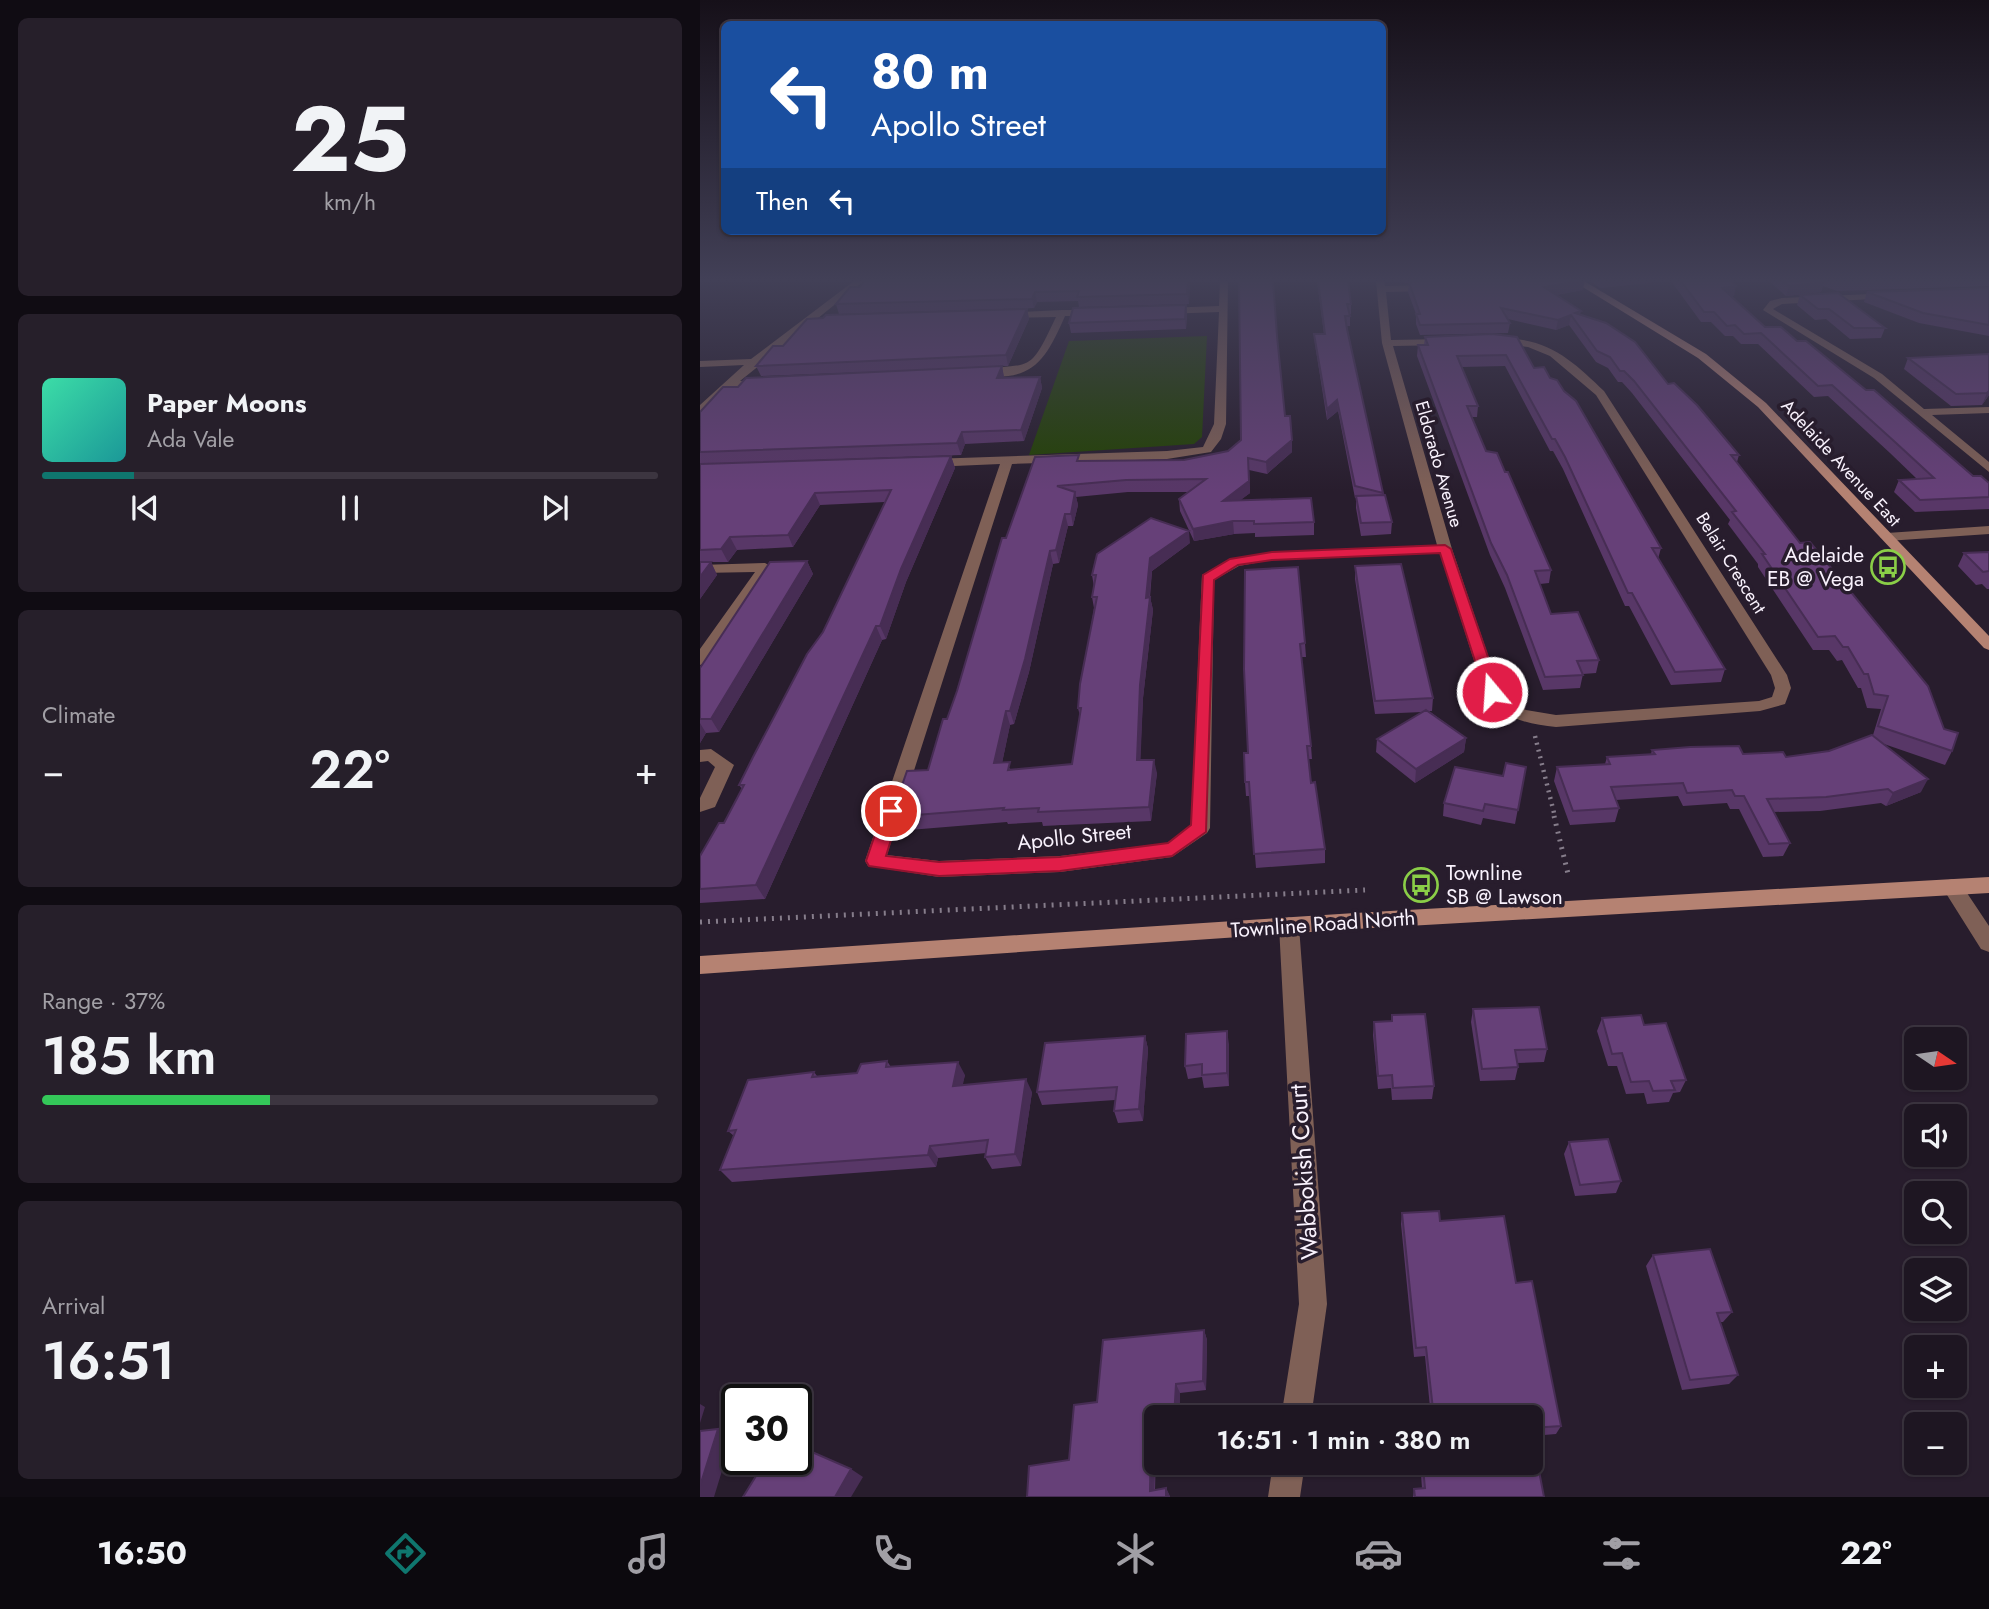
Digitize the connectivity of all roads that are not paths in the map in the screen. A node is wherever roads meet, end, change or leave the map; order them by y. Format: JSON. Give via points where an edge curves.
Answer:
{"nodes":[{"id":1,"x":769,"y":351,"type":"edge"},
{"id":2,"x":1045,"y":351,"type":"edge"},
{"id":3,"x":1222,"y":351,"type":"edge"},
{"id":4,"x":1389,"y":351,"type":"edge"},
{"id":5,"x":1550,"y":351,"type":"edge"},
{"id":6,"x":1694,"y":351,"type":"edge"},
{"id":7,"x":1838,"y":351,"type":"edge"},
{"id":8,"x":754,"y":362,"type":"junction"},
{"id":9,"x":700,"y":363,"type":"edge"},
{"id":10,"x":965,"y":374,"type":"edge"},
{"id":11,"x":771,"y":382,"type":"edge"},
{"id":12,"x":730,"y":384,"type":"junction"},
{"id":13,"x":1989,"y":410,"type":"edge"},
{"id":14,"x":700,"y":411,"type":"edge"},
{"id":15,"x":1923,"y":412,"type":"junction"},
{"id":16,"x":1007,"y":460,"type":"junction"},
{"id":17,"x":923,"y":463,"type":"edge"},
{"id":18,"x":1989,"y":468,"type":"edge"},
{"id":19,"x":1989,"y":530,"type":"edge"},
{"id":20,"x":1887,"y":537,"type":"junction"},
{"id":21,"x":1445,"y":549,"type":"junction"},
{"id":22,"x":700,"y":569,"type":"edge"},
{"id":23,"x":1989,"y":645,"type":"edge"},
{"id":24,"x":700,"y":660,"type":"edge"},
{"id":25,"x":1492,"y":692,"type":"joint"},
{"id":26,"x":700,"y":756,"type":"edge"},
{"id":27,"x":700,"y":805,"type":"edge"},
{"id":28,"x":1989,"y":884,"type":"edge"},
{"id":29,"x":1952,"y":887,"type":"junction"},
{"id":30,"x":1289,"y":926,"type":"junction"},
{"id":31,"x":1989,"y":943,"type":"edge"},
{"id":32,"x":700,"y":965,"type":"edge"},
{"id":33,"x":1298,"y":1405,"type":"edge"},
{"id":34,"x":1287,"y":1475,"type":"edge"},
{"id":35,"x":1284,"y":1497,"type":"edge"}],
"edges":[{"from":1,"to":8,"type":"street"},
{"from":2,"to":10,"type":"street","via":[[1025,371]]},
{"from":3,"to":16,"type":"street","via":[[1220,424],[1207,450]]},
{"from":4,"to":21,"type":"street","name":"Eldorado Avenue"},
{"from":5,"to":25,"type":"street","name":"Belair Crescent","via":[[1600,393],[1783,688],[1779,700],[1760,706],[1556,721],[1531,719],[1509,710]]},
{"from":6,"to":20,"type":"main road","name":"Adelaide Avenue East","via":[[1762,405]]},
{"from":7,"to":15,"type":"street"},
{"from":8,"to":9,"type":"street"},
{"from":8,"to":12,"type":"street"},
{"from":11,"to":12,"type":"street"},
{"from":12,"to":14,"type":"street"},
{"from":13,"to":15,"type":"street"},
{"from":15,"to":18,"type":"street"},
{"from":16,"to":17,"type":"street"},
{"from":16,"to":21,"type":"street","name":"Apollo Street","via":[[875,861],[952,869],[1060,864],[1172,849],[1200,828],[1207,578],[1235,562],[1272,556]]},
{"from":19,"to":20,"type":"street"},
{"from":20,"to":23,"type":"main road","name":"Adelaide Avenue East"},
{"from":21,"to":25,"type":"street","name":"Eldorado Avenue"},
{"from":22,"to":24,"type":"street","via":[[765,567]]},
{"from":26,"to":27,"type":"street","via":[[710,755],[724,765],[708,802]]},
{"from":28,"to":29,"type":"main road","name":"Townline Road North"},
{"from":29,"to":30,"type":"main road","name":"Townline Road North"},
{"from":29,"to":31,"type":"street"},
{"from":30,"to":32,"type":"main road","name":"Townline Road North"},
{"from":30,"to":33,"type":"street","name":"Wabbokish Court","via":[[1313,1304]]},
{"from":34,"to":35,"type":"street"}]}
